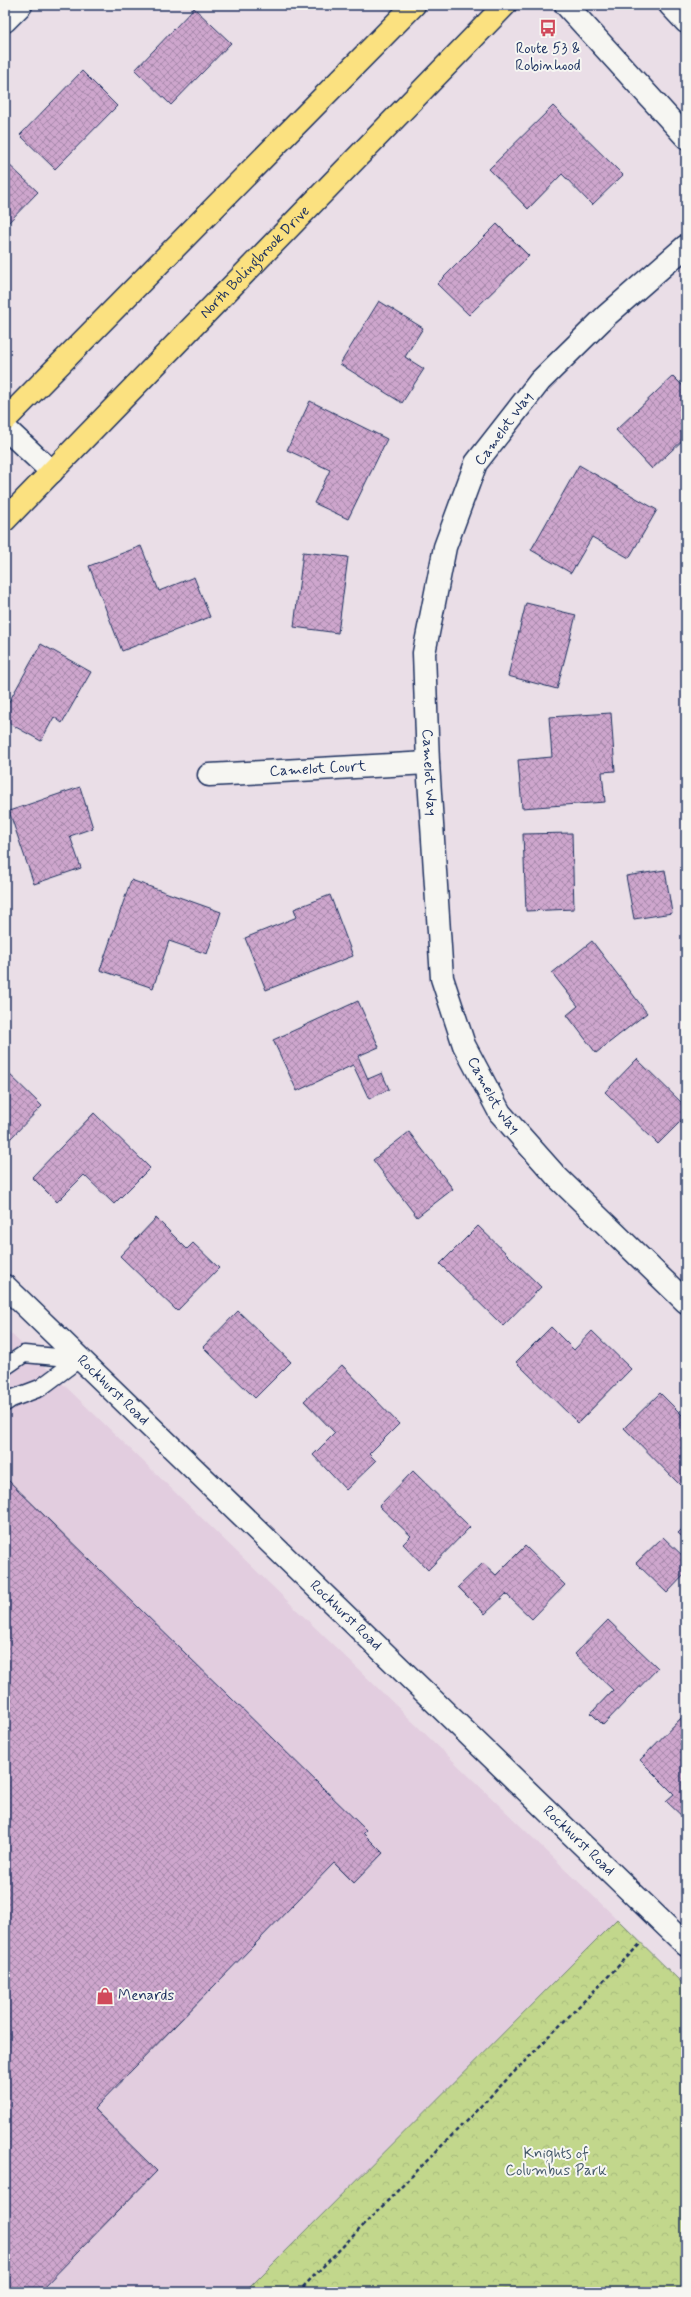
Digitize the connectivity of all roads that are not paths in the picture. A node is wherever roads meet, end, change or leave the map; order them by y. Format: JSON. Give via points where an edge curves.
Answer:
{"nodes":[{"id":1,"x":21,"y":5,"type":"edge"},
{"id":2,"x":414,"y":5,"type":"edge"},
{"id":3,"x":505,"y":5,"type":"edge"},
{"id":4,"x":566,"y":5,"type":"edge"},
{"id":5,"x":670,"y":5,"type":"edge"},
{"id":6,"x":5,"y":21,"type":"edge"},
{"id":7,"x":686,"y":22,"type":"edge"},
{"id":8,"x":686,"y":137,"type":"edge"},
{"id":9,"x":686,"y":246,"type":"edge"},
{"id":10,"x":5,"y":420,"type":"edge"},
{"id":11,"x":5,"y":428,"type":"edge"},
{"id":12,"x":52,"y":472,"type":"junction"},
{"id":13,"x":5,"y":520,"type":"edge"},
{"id":14,"x":428,"y":763,"type":"junction"},
{"id":15,"x":209,"y":775,"type":"dead end"},
{"id":16,"x":5,"y":1286,"type":"edge"},
{"id":17,"x":686,"y":1302,"type":"edge"},
{"id":18,"x":79,"y":1359,"type":"junction"},
{"id":19,"x":5,"y":1367,"type":"edge"},
{"id":20,"x":5,"y":1403,"type":"edge"},
{"id":21,"x":686,"y":1945,"type":"edge"}],
"edges":[{"from":1,"to":6,"type":"street"},
{"from":2,"to":10,"type":"main road"},
{"from":3,"to":12,"type":"main road","name":"North Bolingbrook Drive"},
{"from":4,"to":8,"type":"street"},
{"from":5,"to":7,"type":"street"},
{"from":9,"to":14,"type":"street","name":"Camelot Way","via":[[606,316],[540,381],[476,463],[444,547],[424,653]]},
{"from":11,"to":12,"type":"street"},
{"from":12,"to":13,"type":"main road","name":"North Bolingbrook Drive"},
{"from":14,"to":15,"type":"street","name":"Camelot Court"},
{"from":14,"to":17,"type":"street","name":"Camelot Way","via":[[442,978],[464,1045],[500,1113],[557,1177]]},
{"from":16,"to":18,"type":"street","name":"Rockhurst Road"},
{"from":18,"to":19,"type":"lane","via":[[24,1354]]},
{"from":18,"to":20,"type":"lane","via":[[40,1388]]},
{"from":18,"to":21,"type":"street","name":"Rockhurst Road"}]}
